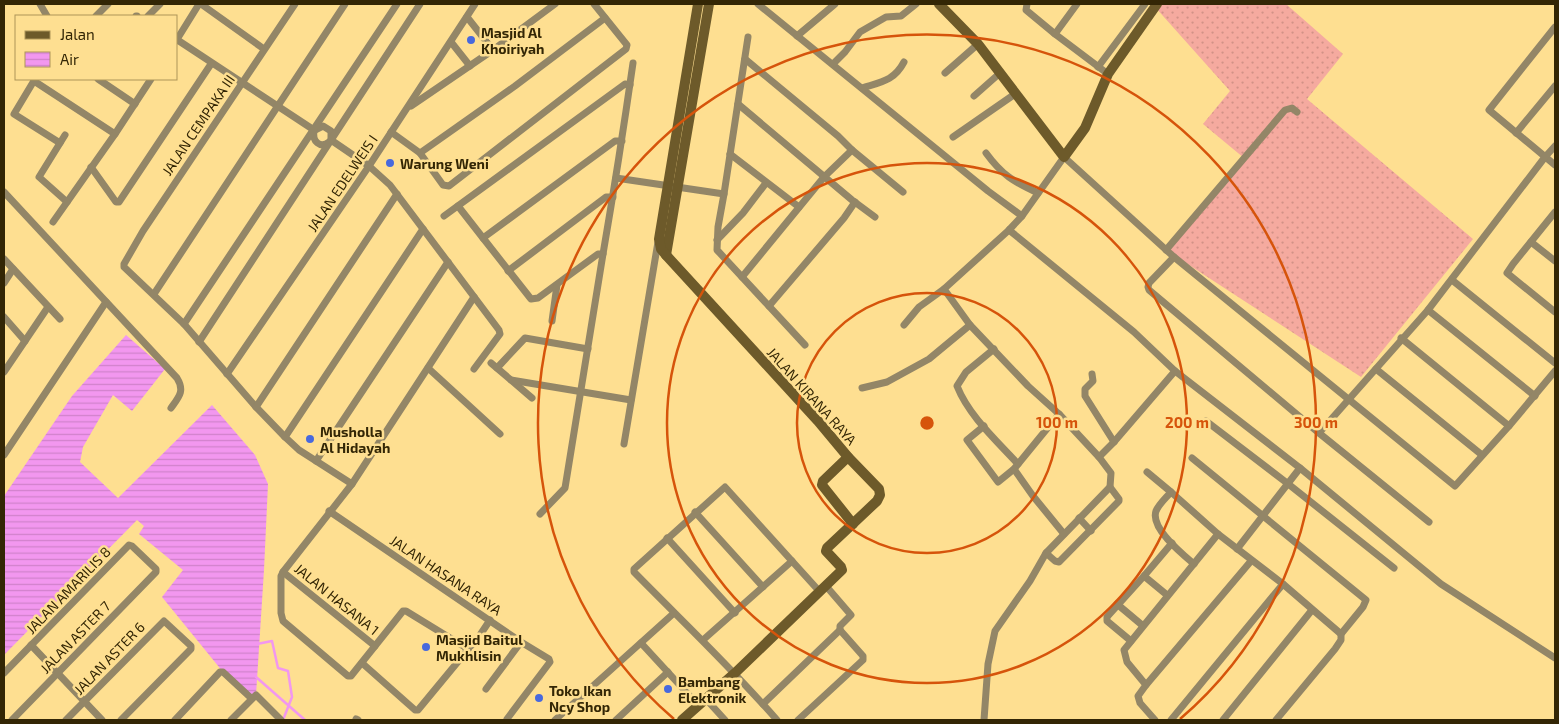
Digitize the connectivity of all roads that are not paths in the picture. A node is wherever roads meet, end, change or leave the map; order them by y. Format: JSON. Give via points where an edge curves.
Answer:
{"nodes":[{"id":1,"x":50,"y":4,"type":"edge"},
{"id":2,"x":108,"y":4,"type":"edge"},
{"id":3,"x":160,"y":4,"type":"edge"},
{"id":4,"x":200,"y":4,"type":"edge"},
{"id":5,"x":295,"y":4,"type":"edge"},
{"id":6,"x":346,"y":4,"type":"edge"},
{"id":7,"x":397,"y":4,"type":"edge"},
{"id":8,"x":420,"y":4,"type":"edge"},
{"id":9,"x":475,"y":4,"type":"edge"},
{"id":10,"x":555,"y":4,"type":"edge"},
{"id":11,"x":594,"y":4,"type":"edge"},
{"id":12,"x":698,"y":4,"type":"edge"},
{"id":13,"x":709,"y":4,"type":"edge"},
{"id":14,"x":758,"y":4,"type":"edge"},
{"id":15,"x":835,"y":4,"type":"edge"},
{"id":16,"x":916,"y":4,"type":"edge"},
{"id":17,"x":939,"y":4,"type":"edge"},
{"id":18,"x":1027,"y":4,"type":"edge"},
{"id":19,"x":1077,"y":4,"type":"edge"},
{"id":20,"x":1145,"y":4,"type":"edge"},
{"id":21,"x":1157,"y":4,"type":"edge"},
{"id":22,"x":44,"y":10,"type":"edge"},
{"id":23,"x":97,"y":15,"type":"edge"},
{"id":24,"x":149,"y":15,"type":"edge"},
{"id":25,"x":467,"y":18,"type":"junction"},
{"id":26,"x":605,"y":18,"type":"junction"},
{"id":27,"x":1555,"y":26,"type":"edge"},
{"id":28,"x":1055,"y":34,"type":"junction"},
{"id":29,"x":797,"y":36,"type":"junction"},
{"id":30,"x":178,"y":38,"type":"edge"},
{"id":31,"x":748,"y":38,"type":"dead end"},
{"id":32,"x":178,"y":41,"type":"edge"},
{"id":33,"x":451,"y":42,"type":"junction"},
{"id":34,"x":978,"y":44,"type":"junction"},
{"id":35,"x":264,"y":49,"type":"junction"},
{"id":36,"x":493,"y":50,"type":"junction"},
{"id":37,"x":744,"y":59,"type":"junction"},
{"id":38,"x":904,"y":62,"type":"dead end"},
{"id":39,"x":633,"y":63,"type":"dead end"},
{"id":40,"x":211,"y":64,"type":"junction"},
{"id":41,"x":832,"y":64,"type":"junction"},
{"id":42,"x":470,"y":66,"type":"junction"},
{"id":43,"x":1098,"y":67,"type":"junction"},
{"id":44,"x":945,"y":72,"type":"dead end"},
{"id":45,"x":1000,"y":73,"type":"junction"},
{"id":46,"x":1108,"y":74,"type":"junction"},
{"id":47,"x":35,"y":80,"type":"edge"},
{"id":48,"x":100,"y":80,"type":"edge"},
{"id":49,"x":150,"y":80,"type":"edge"},
{"id":50,"x":241,"y":83,"type":"junction"},
{"id":51,"x":630,"y":85,"type":"junction"},
{"id":52,"x":1555,"y":86,"type":"edge"},
{"id":53,"x":862,"y":88,"type":"junction"},
{"id":54,"x":1015,"y":94,"type":"junction"},
{"id":55,"x":974,"y":96,"type":"dead end"},
{"id":56,"x":136,"y":104,"type":"junction"},
{"id":57,"x":738,"y":104,"type":"junction"},
{"id":58,"x":277,"y":107,"type":"junction"},
{"id":59,"x":407,"y":109,"type":"junction"},
{"id":60,"x":1298,"y":112,"type":"dead end"},
{"id":61,"x":314,"y":130,"type":"junction"},
{"id":62,"x":391,"y":132,"type":"junction"},
{"id":63,"x":1516,"y":133,"type":"junction"},
{"id":64,"x":65,"y":134,"type":"dead end"},
{"id":65,"x":115,"y":134,"type":"junction"},
{"id":66,"x":953,"y":137,"type":"dead end"},
{"id":67,"x":331,"y":140,"type":"junction"},
{"id":68,"x":622,"y":141,"type":"junction"},
{"id":69,"x":60,"y":143,"type":"junction"},
{"id":70,"x":1555,"y":146,"type":"edge"},
{"id":71,"x":852,"y":150,"type":"junction"},
{"id":72,"x":420,"y":153,"type":"junction"},
{"id":73,"x":986,"y":153,"type":"dead end"},
{"id":74,"x":730,"y":154,"type":"junction"},
{"id":75,"x":1064,"y":157,"type":"junction"},
{"id":76,"x":1544,"y":157,"type":"junction"},
{"id":77,"x":1555,"y":165,"type":"edge"},
{"id":78,"x":369,"y":166,"type":"junction"},
{"id":79,"x":90,"y":168,"type":"junction"},
{"id":80,"x":824,"y":177,"type":"junction"},
{"id":81,"x":616,"y":178,"type":"junction"},
{"id":82,"x":766,"y":183,"type":"junction"},
{"id":83,"x":673,"y":187,"type":"junction"},
{"id":84,"x":4,"y":192,"type":"edge"},
{"id":85,"x":902,"y":192,"type":"dead end"},
{"id":86,"x":1038,"y":193,"type":"junction"},
{"id":87,"x":397,"y":194,"type":"junction"},
{"id":88,"x":724,"y":194,"type":"junction"},
{"id":89,"x":613,"y":196,"type":"junction"},
{"id":90,"x":67,"y":202,"type":"junction"},
{"id":91,"x":855,"y":202,"type":"junction"},
{"id":92,"x":458,"y":206,"type":"junction"},
{"id":93,"x":799,"y":207,"type":"junction"},
{"id":94,"x":1555,"y":214,"type":"edge"},
{"id":95,"x":444,"y":216,"type":"dead end"},
{"id":96,"x":1022,"y":216,"type":"junction"},
{"id":97,"x":875,"y":217,"type":"dead end"},
{"id":98,"x":53,"y":222,"type":"dead end"},
{"id":99,"x":423,"y":229,"type":"junction"},
{"id":100,"x":1009,"y":230,"type":"junction"},
{"id":101,"x":483,"y":238,"type":"junction"},
{"id":102,"x":659,"y":239,"type":"junction"},
{"id":103,"x":717,"y":240,"type":"junction"},
{"id":104,"x":1532,"y":242,"type":"junction"},
{"id":105,"x":1166,"y":250,"type":"junction"},
{"id":106,"x":603,"y":254,"type":"junction"},
{"id":107,"x":666,"y":255,"type":"junction"},
{"id":108,"x":1174,"y":257,"type":"junction"},
{"id":109,"x":4,"y":259,"type":"edge"},
{"id":110,"x":1555,"y":261,"type":"edge"},
{"id":111,"x":448,"y":262,"type":"junction"},
{"id":112,"x":13,"y":269,"type":"junction"},
{"id":113,"x":508,"y":270,"type":"junction"},
{"id":114,"x":742,"y":277,"type":"junction"},
{"id":115,"x":1452,"y":280,"type":"junction"},
{"id":116,"x":4,"y":283,"type":"edge"},
{"id":117,"x":557,"y":284,"type":"junction"},
{"id":118,"x":944,"y":289,"type":"junction"},
{"id":119,"x":154,"y":294,"type":"junction"},
{"id":120,"x":474,"y":297,"type":"junction"},
{"id":121,"x":538,"y":298,"type":"junction"},
{"id":122,"x":555,"y":300,"type":"junction"},
{"id":123,"x":106,"y":302,"type":"junction"},
{"id":124,"x":48,"y":306,"type":"junction"},
{"id":125,"x":769,"y":306,"type":"junction"},
{"id":126,"x":1428,"y":310,"type":"junction"},
{"id":127,"x":1555,"y":312,"type":"edge"},
{"id":128,"x":4,"y":317,"type":"edge"},
{"id":129,"x":60,"y":320,"type":"dead end"},
{"id":130,"x":552,"y":321,"type":"dead end"},
{"id":131,"x":184,"y":324,"type":"junction"},
{"id":132,"x":970,"y":324,"type":"junction"},
{"id":133,"x":904,"y":325,"type":"dead end"},
{"id":134,"x":1401,"y":338,"type":"junction"},
{"id":135,"x":25,"y":341,"type":"junction"},
{"id":136,"x":199,"y":342,"type":"junction"},
{"id":137,"x":805,"y":345,"type":"dead end"},
{"id":138,"x":588,"y":349,"type":"junction"},
{"id":139,"x":994,"y":349,"type":"junction"},
{"id":140,"x":7,"y":361,"type":"edge"},
{"id":141,"x":1555,"y":363,"type":"edge"},
{"id":142,"x":428,"y":368,"type":"junction"},
{"id":143,"x":474,"y":369,"type":"dead end"},
{"id":144,"x":1376,"y":369,"type":"junction"},
{"id":145,"x":1175,"y":371,"type":"junction"},
{"id":146,"x":1555,"y":371,"type":"edge"},
{"id":147,"x":4,"y":372,"type":"edge"},
{"id":148,"x":227,"y":374,"type":"junction"},
{"id":149,"x":1092,"y":374,"type":"dead end"},
{"id":150,"x":512,"y":380,"type":"junction"},
{"id":151,"x":862,"y":388,"type":"dead end"},
{"id":152,"x":581,"y":392,"type":"junction"},
{"id":153,"x":1535,"y":396,"type":"junction"},
{"id":154,"x":532,"y":398,"type":"dead end"},
{"id":155,"x":631,"y":400,"type":"junction"},
{"id":156,"x":1348,"y":400,"type":"junction"},
{"id":157,"x":256,"y":407,"type":"junction"},
{"id":158,"x":170,"y":408,"type":"dead end"},
{"id":159,"x":1059,"y":414,"type":"junction"},
{"id":160,"x":1206,"y":420,"type":"dead end"},
{"id":161,"x":984,"y":426,"type":"junction"},
{"id":162,"x":1510,"y":426,"type":"junction"},
{"id":163,"x":1319,"y":433,"type":"junction"},
{"id":164,"x":500,"y":434,"type":"dead end"},
{"id":165,"x":285,"y":437,"type":"junction"},
{"id":166,"x":1114,"y":442,"type":"junction"},
{"id":167,"x":624,"y":444,"type":"dead end"},
{"id":168,"x":4,"y":453,"type":"edge"},
{"id":169,"x":1482,"y":455,"type":"junction"},
{"id":170,"x":848,"y":457,"type":"junction"},
{"id":171,"x":1099,"y":457,"type":"junction"},
{"id":172,"x":1192,"y":458,"type":"dead end"},
{"id":173,"x":316,"y":461,"type":"junction"},
{"id":174,"x":1016,"y":467,"type":"junction"},
{"id":175,"x":1300,"y":468,"type":"junction"},
{"id":176,"x":1147,"y":472,"type":"dead end"},
{"id":177,"x":1287,"y":483,"type":"junction"},
{"id":178,"x":352,"y":484,"type":"junction"},
{"id":179,"x":1110,"y":487,"type":"junction"},
{"id":180,"x":1171,"y":492,"type":"junction"},
{"id":181,"x":329,"y":511,"type":"junction"},
{"id":182,"x":695,"y":512,"type":"junction"},
{"id":183,"x":540,"y":514,"type":"dead end"},
{"id":184,"x":1262,"y":515,"type":"junction"},
{"id":185,"x":1079,"y":518,"type":"junction"},
{"id":186,"x":1429,"y":522,"type":"dead end"},
{"id":187,"x":853,"y":524,"type":"junction"},
{"id":188,"x":1091,"y":531,"type":"junction"},
{"id":189,"x":1064,"y":534,"type":"junction"},
{"id":190,"x":1218,"y":534,"type":"junction"},
{"id":191,"x":667,"y":538,"type":"junction"},
{"id":192,"x":1172,"y":543,"type":"junction"},
{"id":193,"x":129,"y":545,"type":"joint"},
{"id":194,"x":1236,"y":549,"type":"junction"},
{"id":195,"x":1046,"y":553,"type":"junction"},
{"id":196,"x":1252,"y":560,"type":"junction"},
{"id":197,"x":792,"y":561,"type":"junction"},
{"id":198,"x":1194,"y":564,"type":"junction"},
{"id":199,"x":1394,"y":568,"type":"dead end"},
{"id":200,"x":283,"y":572,"type":"junction"},
{"id":201,"x":1144,"y":576,"type":"junction"},
{"id":202,"x":1283,"y":584,"type":"junction"},
{"id":203,"x":763,"y":587,"type":"junction"},
{"id":204,"x":823,"y":589,"type":"junction"},
{"id":205,"x":1167,"y":595,"type":"junction"},
{"id":206,"x":1117,"y":604,"type":"junction"},
{"id":207,"x":1312,"y":610,"type":"junction"},
{"id":208,"x":674,"y":613,"type":"junction"},
{"id":209,"x":735,"y":613,"type":"junction"},
{"id":210,"x":490,"y":620,"type":"junction"},
{"id":211,"x":1142,"y":625,"type":"junction"},
{"id":212,"x":840,"y":630,"type":"junction"},
{"id":213,"x":1341,"y":634,"type":"junction"},
{"id":214,"x":703,"y":640,"type":"junction"},
{"id":215,"x":1131,"y":641,"type":"junction"},
{"id":216,"x":521,"y":642,"type":"junction"},
{"id":217,"x":641,"y":643,"type":"junction"},
{"id":218,"x":31,"y":645,"type":"junction"},
{"id":219,"x":375,"y":646,"type":"junction"},
{"id":220,"x":468,"y":649,"type":"junction"},
{"id":221,"x":1555,"y":658,"type":"edge"},
{"id":222,"x":362,"y":663,"type":"junction"},
{"id":223,"x":668,"y":672,"type":"junction"},
{"id":224,"x":4,"y":673,"type":"edge"},
{"id":225,"x":58,"y":673,"type":"junction"},
{"id":226,"x":735,"y":674,"type":"junction"},
{"id":227,"x":1146,"y":686,"type":"junction"},
{"id":228,"x":486,"y":689,"type":"dead end"},
{"id":229,"x":251,"y":698,"type":"junction"},
{"id":230,"x":702,"y":701,"type":"junction"},
{"id":231,"x":85,"y":702,"type":"junction"},
{"id":232,"x":763,"y":704,"type":"junction"},
{"id":233,"x":12,"y":720,"type":"edge"},
{"id":234,"x":66,"y":720,"type":"edge"},
{"id":235,"x":102,"y":720,"type":"edge"},
{"id":236,"x":121,"y":720,"type":"edge"},
{"id":237,"x":175,"y":720,"type":"edge"},
{"id":238,"x":231,"y":720,"type":"edge"},
{"id":239,"x":281,"y":720,"type":"edge"},
{"id":240,"x":508,"y":720,"type":"edge"},
{"id":241,"x":556,"y":720,"type":"edge"},
{"id":242,"x":616,"y":720,"type":"edge"},
{"id":243,"x":682,"y":720,"type":"edge"},
{"id":244,"x":725,"y":720,"type":"edge"},
{"id":245,"x":777,"y":720,"type":"edge"},
{"id":246,"x":798,"y":720,"type":"edge"},
{"id":247,"x":984,"y":720,"type":"edge"},
{"id":248,"x":1155,"y":720,"type":"edge"},
{"id":249,"x":1171,"y":720,"type":"edge"},
{"id":250,"x":1223,"y":720,"type":"edge"},
{"id":251,"x":1276,"y":720,"type":"edge"}],
"edges":[{"from":1,"to":22,"type":"street"},
{"from":2,"to":23,"type":"street"},
{"from":3,"to":24,"type":"street"},
{"from":4,"to":30,"type":"street"},
{"from":4,"to":35,"type":"street"},
{"from":5,"to":35,"type":"street","name":"JALAN CEMPAKA III"},
{"from":6,"to":58,"type":"street"},
{"from":7,"to":61,"type":"street"},
{"from":8,"to":67,"type":"street"},
{"from":9,"to":25,"type":"street","name":"JALAN EDELWEIS I"},
{"from":10,"to":36,"type":"street"},
{"from":11,"to":26,"type":"street"},
{"from":12,"to":83,"type":"street"},
{"from":13,"to":83,"type":"street"},
{"from":14,"to":29,"type":"street"},
{"from":15,"to":29,"type":"street"},
{"from":16,"to":41,"type":"street","via":[[901,16],[886,17],[860,32],[846,52]]},
{"from":17,"to":34,"type":"street"},
{"from":18,"to":28,"type":"street","via":[[1026,10]]},
{"from":19,"to":28,"type":"street"},
{"from":20,"to":43,"type":"street"},
{"from":21,"to":46,"type":"street"},
{"from":25,"to":33,"type":"street","name":"JALAN EDELWEIS I"},
{"from":25,"to":36,"type":"street"},
{"from":26,"to":72,"type":"street"},
{"from":26,"to":72,"type":"street","via":[[627,45],[626,49],[449,186],[443,185]]},
{"from":27,"to":63,"type":"street","via":[[1489,109]]},
{"from":28,"to":43,"type":"street"},
{"from":29,"to":41,"type":"street"},
{"from":31,"to":37,"type":"street"},
{"from":32,"to":40,"type":"street"},
{"from":33,"to":42,"type":"street"},
{"from":33,"to":59,"type":"street","name":"JALAN EDELWEIS I"},
{"from":34,"to":44,"type":"street"},
{"from":34,"to":45,"type":"street"},
{"from":35,"to":50,"type":"street","name":"JALAN CEMPAKA III"},
{"from":36,"to":42,"type":"street"},
{"from":37,"to":57,"type":"street"},
{"from":37,"to":71,"type":"street"},
{"from":38,"to":53,"type":"street","via":[[891,79]]},
{"from":39,"to":51,"type":"street"},
{"from":40,"to":50,"type":"street"},
{"from":40,"to":79,"type":"street","via":[[119,202]]},
{"from":41,"to":53,"type":"street"},
{"from":42,"to":59,"type":"street"},
{"from":43,"to":46,"type":"street"},
{"from":45,"to":54,"type":"street"},
{"from":45,"to":55,"type":"street"},
{"from":46,"to":75,"type":"street","via":[[1085,128]]},
{"from":47,"to":65,"type":"street"},
{"from":47,"to":69,"type":"street","via":[[14,114]]},
{"from":48,"to":56,"type":"street"},
{"from":49,"to":56,"type":"street"},
{"from":50,"to":58,"type":"street"},
{"from":50,"to":119,"type":"street","name":"JALAN CEMPAKA III","via":[[124,261],[124,267]]},
{"from":51,"to":68,"type":"street"},
{"from":51,"to":92,"type":"street","via":[[625,84]]},
{"from":52,"to":63,"type":"street"},
{"from":53,"to":96,"type":"street"},
{"from":54,"to":66,"type":"street"},
{"from":54,"to":75,"type":"street"},
{"from":56,"to":65,"type":"street"},
{"from":57,"to":74,"type":"street"},
{"from":57,"to":80,"type":"street"},
{"from":58,"to":61,"type":"street"},
{"from":58,"to":119,"type":"street"},
{"from":59,"to":62,"type":"street","name":"JALAN EDELWEIS I"},
{"from":60,"to":105,"type":"street","via":[[1292,108],[1285,110]]},
{"from":61,"to":67,"type":"street","via":[[323,126],[327,128],[331,131]]},
{"from":61,"to":67,"type":"street","via":[[315,142],[326,144]]},
{"from":61,"to":131,"type":"street"},
{"from":62,"to":72,"type":"street"},
{"from":62,"to":78,"type":"street","name":"JALAN EDELWEIS I"},
{"from":63,"to":76,"type":"street"},
{"from":64,"to":69,"type":"street"},
{"from":65,"to":79,"type":"street"},
{"from":67,"to":78,"type":"street"},
{"from":67,"to":136,"type":"street"},
{"from":68,"to":81,"type":"street"},
{"from":68,"to":101,"type":"street","via":[[615,141]]},
{"from":69,"to":90,"type":"street","via":[[39,177]]},
{"from":70,"to":76,"type":"street"},
{"from":71,"to":80,"type":"street"},
{"from":71,"to":85,"type":"street"},
{"from":73,"to":86,"type":"street","via":[[1004,175]]},
{"from":74,"to":82,"type":"street"},
{"from":74,"to":88,"type":"street"},
{"from":75,"to":86,"type":"street"},
{"from":75,"to":105,"type":"street"},
{"from":76,"to":77,"type":"street"},
{"from":76,"to":115,"type":"street"},
{"from":78,"to":87,"type":"street"},
{"from":78,"to":148,"type":"street","name":"JALAN EDELWEIS I"},
{"from":79,"to":90,"type":"street"},
{"from":80,"to":91,"type":"street"},
{"from":80,"to":93,"type":"street"},
{"from":81,"to":83,"type":"street"},
{"from":81,"to":89,"type":"street"},
{"from":82,"to":93,"type":"street"},
{"from":82,"to":103,"type":"street"},
{"from":83,"to":88,"type":"street"},
{"from":83,"to":102,"type":"street"},
{"from":83,"to":107,"type":"street"},
{"from":84,"to":123,"type":"street"},
{"from":86,"to":96,"type":"street"},
{"from":87,"to":99,"type":"street"},
{"from":87,"to":157,"type":"street"},
{"from":88,"to":103,"type":"street"},
{"from":89,"to":106,"type":"street"},
{"from":89,"to":113,"type":"street","via":[[606,197]]},
{"from":90,"to":98,"type":"street"},
{"from":91,"to":97,"type":"street"},
{"from":91,"to":125,"type":"street"},
{"from":92,"to":95,"type":"street"},
{"from":92,"to":101,"type":"street"},
{"from":93,"to":114,"type":"street"},
{"from":94,"to":104,"type":"street"},
{"from":96,"to":100,"type":"street"},
{"from":99,"to":111,"type":"street"},
{"from":99,"to":165,"type":"street"},
{"from":100,"to":118,"type":"street"},
{"from":100,"to":145,"type":"street","via":[[1134,332]]},
{"from":101,"to":113,"type":"street"},
{"from":102,"to":107,"type":"street","name":"JALAN KIRANA RAYA"},
{"from":102,"to":155,"type":"street"},
{"from":103,"to":114,"type":"street","via":[[718,252]]},
{"from":104,"to":110,"type":"street"},
{"from":104,"to":127,"type":"street","via":[[1507,274]]},
{"from":105,"to":108,"type":"street"},
{"from":106,"to":117,"type":"street","via":[[598,254]]},
{"from":106,"to":138,"type":"street"},
{"from":107,"to":170,"type":"street","name":"JALAN KIRANA RAYA"},
{"from":108,"to":156,"type":"street"},
{"from":108,"to":163,"type":"street","via":[[1150,283],[1149,290]]},
{"from":109,"to":112,"type":"street"},
{"from":111,"to":120,"type":"street"},
{"from":111,"to":173,"type":"street"},
{"from":112,"to":116,"type":"street"},
{"from":112,"to":124,"type":"street"},
{"from":113,"to":121,"type":"street","via":[[528,297]]},
{"from":114,"to":125,"type":"street"},
{"from":115,"to":126,"type":"street"},
{"from":115,"to":141,"type":"street"},
{"from":117,"to":121,"type":"street"},
{"from":117,"to":122,"type":"street"},
{"from":118,"to":132,"type":"street"},
{"from":118,"to":133,"type":"street","via":[[919,307]]},
{"from":119,"to":131,"type":"street"},
{"from":120,"to":142,"type":"street"},
{"from":120,"to":143,"type":"street","via":[[500,332]]},
{"from":121,"to":122,"type":"street"},
{"from":122,"to":130,"type":"street"},
{"from":123,"to":158,"type":"street","via":[[181,384],[180,396]]},
{"from":123,"to":168,"type":"street"},
{"from":124,"to":129,"type":"street"},
{"from":124,"to":135,"type":"street"},
{"from":125,"to":137,"type":"street"},
{"from":126,"to":134,"type":"street"},
{"from":126,"to":153,"type":"street"},
{"from":128,"to":135,"type":"street"},
{"from":131,"to":136,"type":"street"},
{"from":132,"to":139,"type":"street"},
{"from":132,"to":151,"type":"street","via":[[929,359],[887,382]]},
{"from":134,"to":144,"type":"street"},
{"from":134,"to":162,"type":"street"},
{"from":135,"to":140,"type":"street"},
{"from":136,"to":148,"type":"street"},
{"from":138,"to":150,"type":"street","via":[[525,338],[494,365]]},
{"from":138,"to":152,"type":"street"},
{"from":139,"to":159,"type":"street"},
{"from":139,"to":161,"type":"street","via":[[966,372],[957,386]]},
{"from":140,"to":147,"type":"street"},
{"from":142,"to":164,"type":"street"},
{"from":142,"to":178,"type":"street"},
{"from":144,"to":156,"type":"street"},
{"from":144,"to":169,"type":"street"},
{"from":145,"to":166,"type":"street"},
{"from":145,"to":175,"type":"street"},
{"from":146,"to":153,"type":"street"},
{"from":148,"to":157,"type":"street"},
{"from":149,"to":166,"type":"street","via":[[1093,381],[1085,389],[1085,396]]},
{"from":150,"to":152,"type":"street"},
{"from":150,"to":154,"type":"street"},
{"from":152,"to":155,"type":"street"},
{"from":152,"to":183,"type":"street","via":[[565,488]]},
{"from":153,"to":162,"type":"street"},
{"from":155,"to":167,"type":"street"},
{"from":156,"to":163,"type":"street"},
{"from":156,"to":169,"type":"street","via":[[1455,486]]},
{"from":157,"to":165,"type":"street"},
{"from":159,"to":171,"type":"street"},
{"from":159,"to":174,"type":"street"},
{"from":160,"to":177,"type":"street"},
{"from":161,"to":174,"type":"street"},
{"from":161,"to":174,"type":"street","via":[[967,440],[996,482]]},
{"from":162,"to":169,"type":"street"},
{"from":163,"to":186,"type":"street"},
{"from":165,"to":173,"type":"street"},
{"from":166,"to":171,"type":"street"},
{"from":170,"to":187,"type":"street","name":"JALAN KIRANA RAYA","via":[[822,485]]},
{"from":170,"to":187,"type":"street","via":[[879,489],[880,495]]},
{"from":171,"to":179,"type":"street","via":[[1111,473]]},
{"from":172,"to":184,"type":"street"},
{"from":173,"to":178,"type":"street"},
{"from":174,"to":189,"type":"street","via":[[1033,496]]},
{"from":175,"to":177,"type":"street"},
{"from":175,"to":221,"type":"street","via":[[1441,584]]},
{"from":176,"to":180,"type":"street"},
{"from":177,"to":184,"type":"street"},
{"from":177,"to":199,"type":"street"},
{"from":178,"to":181,"type":"street"},
{"from":179,"to":185,"type":"street"},
{"from":179,"to":188,"type":"street","via":[[1119,501]]},
{"from":180,"to":190,"type":"street"},
{"from":180,"to":192,"type":"street","via":[[1158,507],[1155,520]]},
{"from":181,"to":200,"type":"street"},
{"from":181,"to":210,"type":"street","name":"JALAN HASANA RAYA"},
{"from":182,"to":191,"type":"street"},
{"from":182,"to":197,"type":"street","via":[[726,487]]},
{"from":182,"to":203,"type":"street"},
{"from":184,"to":194,"type":"street"},
{"from":184,"to":213,"type":"street","via":[[1366,600]]},
{"from":185,"to":188,"type":"street"},
{"from":185,"to":189,"type":"street"},
{"from":187,"to":204,"type":"street","via":[[827,548],[826,551],[842,568]]},
{"from":188,"to":195,"type":"street","via":[[1060,562]]},
{"from":189,"to":195,"type":"street"},
{"from":190,"to":194,"type":"street"},
{"from":190,"to":198,"type":"street"},
{"from":191,"to":208,"type":"street","via":[[634,566],[634,570]]},
{"from":191,"to":209,"type":"street"},
{"from":192,"to":198,"type":"street"},
{"from":192,"to":201,"type":"street"},
{"from":193,"to":218,"type":"street","name":"JALAN AMARILIS 8"},
{"from":193,"to":225,"type":"street","name":"JALAN ASTER 7","via":[[156,572]]},
{"from":194,"to":196,"type":"street"},
{"from":195,"to":247,"type":"street","via":[[995,631],[988,664]]},
{"from":196,"to":202,"type":"street"},
{"from":196,"to":227,"type":"street"},
{"from":197,"to":203,"type":"street"},
{"from":197,"to":204,"type":"street"},
{"from":198,"to":205,"type":"street"},
{"from":200,"to":219,"type":"street","name":"JALAN HASANA 1"},
{"from":200,"to":222,"type":"street","via":[[282,621],[348,676]]},
{"from":201,"to":205,"type":"street"},
{"from":201,"to":206,"type":"street"},
{"from":202,"to":207,"type":"street"},
{"from":202,"to":249,"type":"street"},
{"from":203,"to":209,"type":"street"},
{"from":204,"to":212,"type":"street","via":[[852,615]]},
{"from":204,"to":226,"type":"street"},
{"from":205,"to":211,"type":"street"},
{"from":206,"to":211,"type":"street"},
{"from":206,"to":215,"type":"street","via":[[1107,621]]},
{"from":207,"to":213,"type":"street"},
{"from":207,"to":250,"type":"street"},
{"from":208,"to":214,"type":"street"},
{"from":208,"to":217,"type":"street"},
{"from":209,"to":214,"type":"street"},
{"from":210,"to":216,"type":"street","name":"JALAN HASANA RAYA"},
{"from":210,"to":220,"type":"street"},
{"from":211,"to":215,"type":"street"},
{"from":212,"to":232,"type":"street"},
{"from":212,"to":246,"type":"street","via":[[863,656],[862,662]]},
{"from":213,"to":251,"type":"street","via":[[1335,648]]},
{"from":214,"to":226,"type":"street"},
{"from":215,"to":227,"type":"street","via":[[1124,648],[1124,654]]},
{"from":216,"to":228,"type":"street"},
{"from":216,"to":240,"type":"street","name":"JALAN HASANA RAYA","via":[[549,658],[550,662]]},
{"from":217,"to":223,"type":"street"},
{"from":217,"to":241,"type":"street"},
{"from":218,"to":224,"type":"street","name":"JALAN AMARILIS 8"},
{"from":218,"to":225,"type":"street"},
{"from":219,"to":220,"type":"street","via":[[406,610]]},
{"from":219,"to":222,"type":"street"},
{"from":220,"to":222,"type":"street","via":[[416,710]]},
{"from":223,"to":230,"type":"street"},
{"from":223,"to":242,"type":"street"},
{"from":225,"to":231,"type":"street"},
{"from":225,"to":233,"type":"street","name":"JALAN ASTER 7"},
{"from":226,"to":230,"type":"street"},
{"from":226,"to":232,"type":"street"},
{"from":227,"to":248,"type":"street","via":[[1138,699]]},
{"from":229,"to":237,"type":"street","via":[[220,672]]},
{"from":229,"to":238,"type":"street"},
{"from":229,"to":239,"type":"street","via":[[257,695]]},
{"from":230,"to":243,"type":"street"},
{"from":230,"to":244,"type":"street"},
{"from":231,"to":234,"type":"street","name":"JALAN ASTER 6"},
{"from":231,"to":235,"type":"street"},
{"from":231,"to":236,"type":"street","name":"JALAN ASTER 6","via":[[165,621],[191,649]]},
{"from":232,"to":245,"type":"street"}]}
